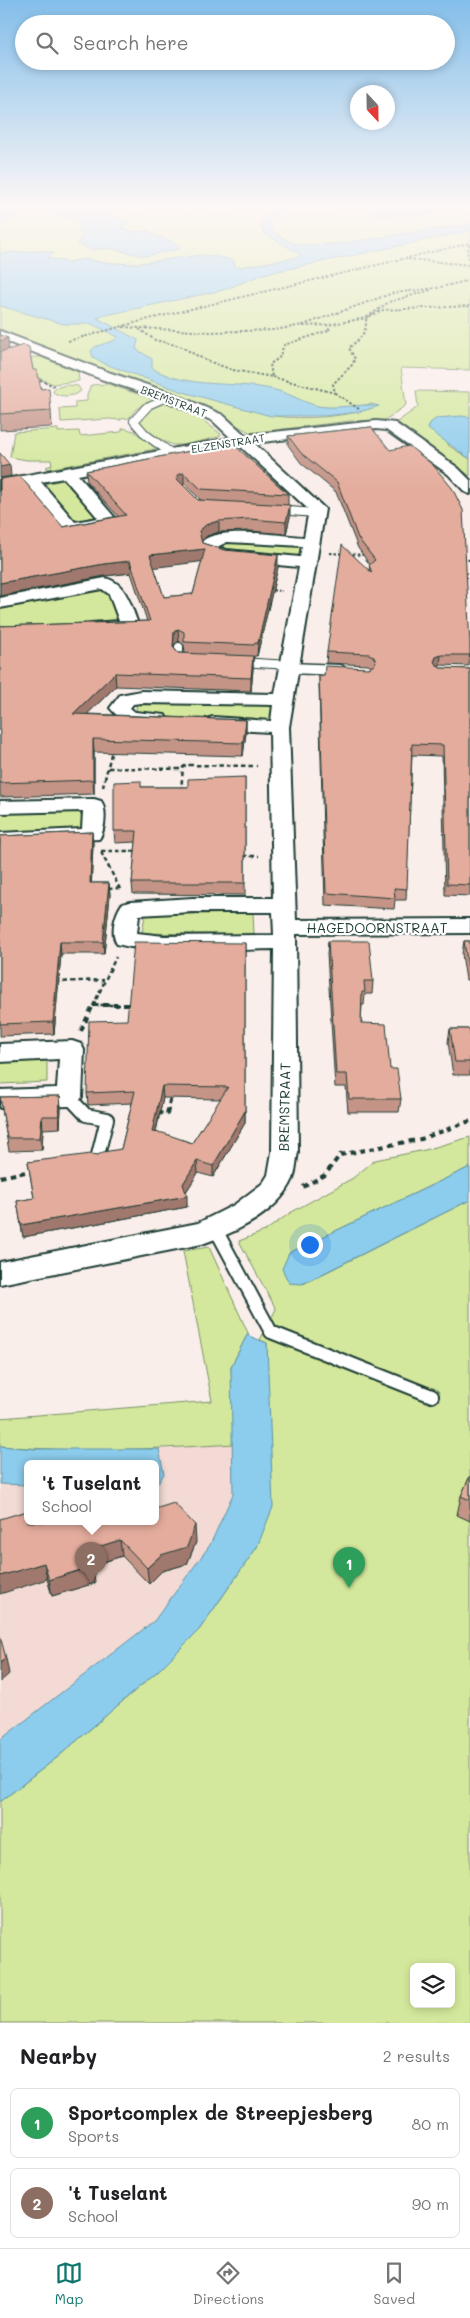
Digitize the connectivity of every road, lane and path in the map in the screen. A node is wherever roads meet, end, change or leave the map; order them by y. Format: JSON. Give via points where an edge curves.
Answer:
{"nodes":[{"id":1,"x":225,"y":302,"type":"edge"},
{"id":2,"x":364,"y":302,"type":"edge"},
{"id":3,"x":386,"y":302,"type":"edge"},
{"id":4,"x":470,"y":306,"type":"edge"},
{"id":5,"x":366,"y":318,"type":"junction"},
{"id":6,"x":327,"y":325,"type":"junction"},
{"id":7,"x":292,"y":326,"type":"junction"},
{"id":8,"x":119,"y":328,"type":"junction"},
{"id":9,"x":136,"y":328,"type":"junction"},
{"id":10,"x":0,"y":335,"type":"edge"},
{"id":11,"x":27,"y":353,"type":"junction"},
{"id":12,"x":30,"y":377,"type":"edge"},
{"id":13,"x":272,"y":377,"type":"junction"},
{"id":14,"x":54,"y":386,"type":"dead end"},
{"id":15,"x":335,"y":393,"type":"junction"},
{"id":16,"x":169,"y":397,"type":"junction"},
{"id":17,"x":354,"y":406,"type":"dead end"},
{"id":18,"x":243,"y":440,"type":"junction"},
{"id":19,"x":171,"y":453,"type":"junction"},
{"id":20,"x":67,"y":472,"type":"junction"},
{"id":21,"x":31,"y":479,"type":"junction"},
{"id":22,"x":0,"y":485,"type":"edge"},
{"id":23,"x":470,"y":490,"type":"edge"},
{"id":24,"x":267,"y":510,"type":"edge"},
{"id":25,"x":316,"y":512,"type":"junction"},
{"id":26,"x":310,"y":552,"type":"junction"},
{"id":27,"x":373,"y":555,"type":"edge"},
{"id":28,"x":460,"y":559,"type":"edge"},
{"id":29,"x":470,"y":560,"type":"edge"},
{"id":30,"x":266,"y":590,"type":"edge"},
{"id":31,"x":303,"y":592,"type":"junction"},
{"id":32,"x":0,"y":603,"type":"edge"},
{"id":33,"x":76,"y":627,"type":"edge"},
{"id":34,"x":179,"y":647,"type":"dead end"},
{"id":35,"x":198,"y":660,"type":"edge"},
{"id":36,"x":225,"y":662,"type":"edge"},
{"id":37,"x":290,"y":666,"type":"junction"},
{"id":38,"x":348,"y":671,"type":"edge"},
{"id":39,"x":284,"y":700,"type":"junction"},
{"id":40,"x":130,"y":718,"type":"junction"},
{"id":41,"x":180,"y":721,"type":"edge"},
{"id":42,"x":199,"y":722,"type":"edge"},
{"id":43,"x":279,"y":727,"type":"junction"},
{"id":44,"x":102,"y":751,"type":"edge"},
{"id":45,"x":112,"y":751,"type":"junction"},
{"id":46,"x":279,"y":766,"type":"junction"},
{"id":47,"x":108,"y":768,"type":"junction"},
{"id":48,"x":183,"y":769,"type":"junction"},
{"id":49,"x":181,"y":796,"type":"edge"},
{"id":50,"x":94,"y":805,"type":"junction"},
{"id":51,"x":0,"y":807,"type":"edge"},
{"id":52,"x":0,"y":838,"type":"edge"},
{"id":53,"x":96,"y":843,"type":"junction"},
{"id":54,"x":139,"y":851,"type":"edge"},
{"id":55,"x":234,"y":856,"type":"edge"},
{"id":56,"x":282,"y":856,"type":"junction"},
{"id":57,"x":120,"y":888,"type":"junction"},
{"id":58,"x":101,"y":889,"type":"edge"},
{"id":59,"x":284,"y":905,"type":"junction"},
{"id":60,"x":130,"y":909,"type":"junction"},
{"id":61,"x":470,"y":926,"type":"edge"},
{"id":62,"x":284,"y":935,"type":"junction"},
{"id":63,"x":125,"y":939,"type":"junction"},
{"id":64,"x":104,"y":980,"type":"junction"},
{"id":65,"x":48,"y":982,"type":"edge"},
{"id":66,"x":93,"y":1005,"type":"junction"},
{"id":67,"x":138,"y":1005,"type":"edge"},
{"id":68,"x":72,"y":1050,"type":"junction"},
{"id":69,"x":0,"y":1053,"type":"edge"},
{"id":70,"x":171,"y":1087,"type":"edge"},
{"id":71,"x":69,"y":1097,"type":"junction"},
{"id":72,"x":0,"y":1099,"type":"edge"},
{"id":73,"x":150,"y":1112,"type":"edge"},
{"id":74,"x":470,"y":1121,"type":"edge"},
{"id":75,"x":97,"y":1160,"type":"edge"},
{"id":76,"x":40,"y":1170,"type":"edge"},
{"id":77,"x":0,"y":1177,"type":"edge"},
{"id":78,"x":296,"y":1190,"type":"dead end"},
{"id":79,"x":215,"y":1228,"type":"junction"},
{"id":80,"x":0,"y":1273,"type":"edge"},
{"id":81,"x":432,"y":1396,"type":"dead end"}],
"edges":[{"from":1,"to":8,"type":"path"},
{"from":2,"to":7,"type":"path"},
{"from":3,"to":5,"type":"path"},
{"from":4,"to":5,"type":"path","via":[[383,310]]},
{"from":5,"to":6,"type":"path"},
{"from":5,"to":15,"type":"path","via":[[364,335],[349,348],[355,359],[333,384]]},
{"from":6,"to":7,"type":"path"},
{"from":6,"to":13,"type":"path","via":[[330,330],[284,344],[279,358],[270,364]]},
{"from":7,"to":9,"type":"path","via":[[274,330],[212,332]]},
{"from":8,"to":9,"type":"path"},
{"from":8,"to":11,"type":"path"},
{"from":9,"to":13,"type":"path","via":[[155,340],[180,346],[204,360],[233,370]]},
{"from":10,"to":11,"type":"street","name":"BREMSTRAAT"},
{"from":11,"to":16,"type":"street","name":"BREMSTRAAT"},
{"from":12,"to":14,"type":"path"},
{"from":13,"to":15,"type":"path"},
{"from":15,"to":17,"type":"path"},
{"from":16,"to":18,"type":"street","name":"BREMSTRAAT","via":[[218,418]]},
{"from":16,"to":19,"type":"lane","via":[[144,408],[134,422],[136,427]]},
{"from":18,"to":19,"type":"street","name":"ELZENSTRAAT"},
{"from":18,"to":23,"type":"street","name":"ELZENSTRAAT","via":[[390,426],[453,471]]},
{"from":18,"to":25,"type":"street","name":"BREMSTRAAT","via":[[317,509]]},
{"from":19,"to":20,"type":"street","name":"ELZENSTRAAT"},
{"from":20,"to":21,"type":"street","name":"ELZENSTRAAT"},
{"from":20,"to":21,"type":"street","via":[[109,520],[71,528]]},
{"from":21,"to":22,"type":"street","name":"ELZENSTRAAT"},
{"from":24,"to":25,"type":"lane"},
{"from":25,"to":26,"type":"street","name":"BREMSTRAAT"},
{"from":26,"to":26,"type":"street","via":[[225,555],[209,550],[209,543],[225,537]]},
{"from":26,"to":27,"type":"path"},
{"from":26,"to":31,"type":"street","name":"BREMSTRAAT"},
{"from":28,"to":29,"type":"path"},
{"from":30,"to":31,"type":"path"},
{"from":31,"to":37,"type":"street","name":"BREMSTRAAT"},
{"from":32,"to":33,"type":"street","via":[[105,583],[118,591],[128,621],[124,626]]},
{"from":34,"to":35,"type":"lane","via":[[179,660]]},
{"from":36,"to":37,"type":"lane"},
{"from":37,"to":38,"type":"lane"},
{"from":37,"to":39,"type":"street","name":"BREMSTRAAT"},
{"from":39,"to":40,"type":"street","via":[[141,697],[127,700],[119,708]]},
{"from":39,"to":43,"type":"street","name":"BREMSTRAAT"},
{"from":40,"to":41,"type":"street"},
{"from":40,"to":45,"type":"path","via":[[119,726]]},
{"from":42,"to":43,"type":"street"},
{"from":43,"to":46,"type":"street","name":"BREMSTRAAT"},
{"from":44,"to":45,"type":"path"},
{"from":45,"to":47,"type":"path"},
{"from":46,"to":48,"type":"path","via":[[187,765]]},
{"from":46,"to":56,"type":"street","name":"BREMSTRAAT"},
{"from":47,"to":48,"type":"path"},
{"from":47,"to":50,"type":"path","via":[[101,797]]},
{"from":48,"to":49,"type":"path"},
{"from":50,"to":51,"type":"street"},
{"from":50,"to":53,"type":"street"},
{"from":52,"to":53,"type":"street"},
{"from":53,"to":54,"type":"path"},
{"from":53,"to":57,"type":"path"},
{"from":55,"to":56,"type":"path"},
{"from":56,"to":59,"type":"street","name":"BREMSTRAAT"},
{"from":57,"to":58,"type":"path"},
{"from":57,"to":60,"type":"path"},
{"from":59,"to":60,"type":"street"},
{"from":59,"to":62,"type":"street","name":"BREMSTRAAT"},
{"from":60,"to":63,"type":"street"},
{"from":61,"to":62,"type":"street","name":"HAGEDOORNSTRAAT"},
{"from":62,"to":63,"type":"street","via":[[164,943]]},
{"from":62,"to":79,"type":"street","name":"BREMSTRAAT","via":[[285,1152],[279,1182],[233,1220]]},
{"from":63,"to":64,"type":"path"},
{"from":64,"to":65,"type":"path"},
{"from":64,"to":66,"type":"path"},
{"from":66,"to":67,"type":"path"},
{"from":66,"to":68,"type":"path"},
{"from":68,"to":69,"type":"street"},
{"from":68,"to":71,"type":"street"},
{"from":70,"to":73,"type":"path","via":[[167,1114]]},
{"from":71,"to":72,"type":"street"},
{"from":71,"to":75,"type":"lane","via":[[86,1115],[106,1119]]},
{"from":74,"to":78,"type":"path","via":[[441,1135],[340,1154],[331,1170],[315,1184]]},
{"from":76,"to":77,"type":"path"},
{"from":79,"to":80,"type":"street","name":"BREMSTRAAT"},
{"from":79,"to":81,"type":"lane","via":[[271,1332]]}]}
